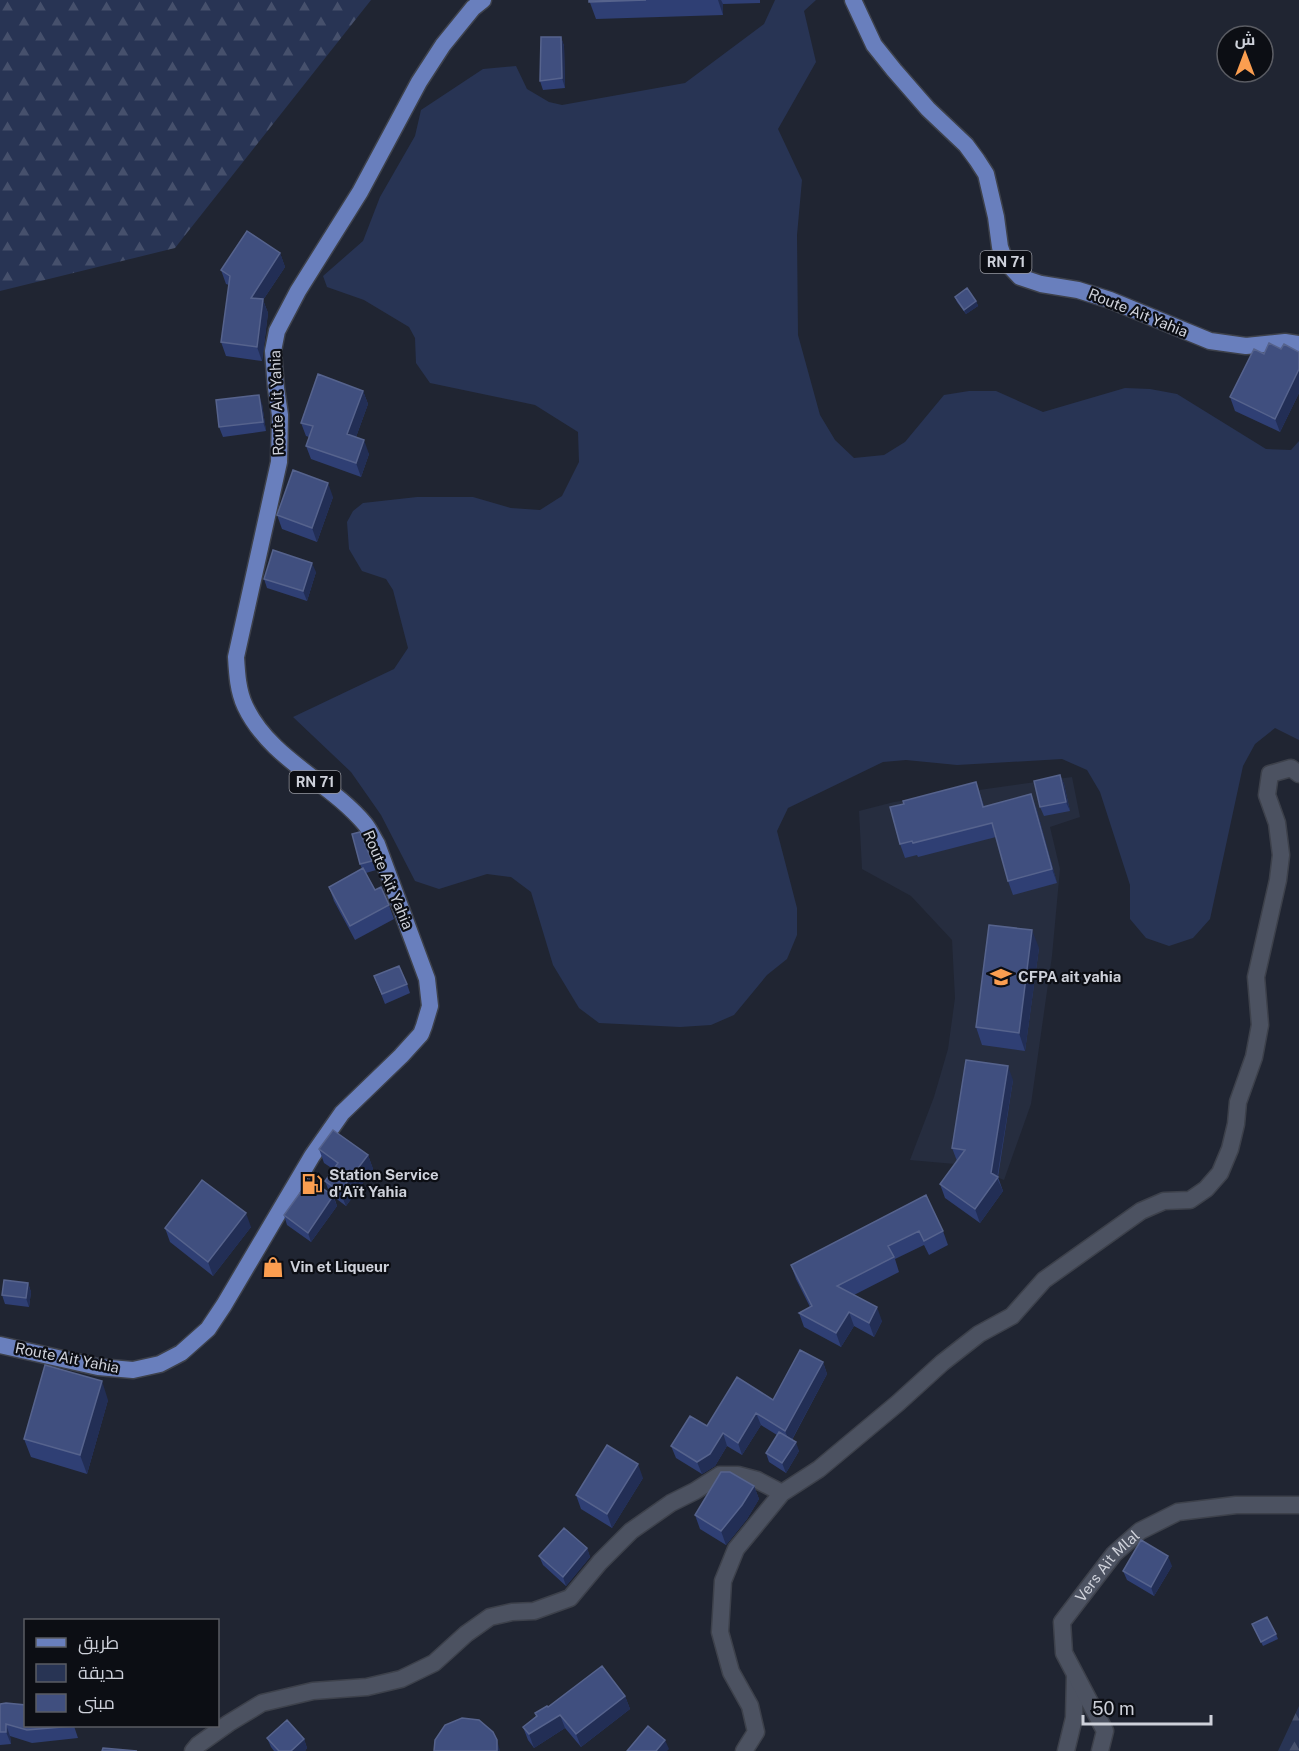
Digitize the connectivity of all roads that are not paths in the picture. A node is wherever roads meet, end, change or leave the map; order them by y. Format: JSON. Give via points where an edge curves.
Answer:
{"nodes":[{"id":1,"x":483,"y":0,"type":"edge"},
{"id":2,"x":853,"y":0,"type":"edge"},
{"id":3,"x":1299,"y":344,"type":"edge"},
{"id":4,"x":1299,"y":774,"type":"edge"},
{"id":5,"x":0,"y":1345,"type":"edge"},
{"id":6,"x":782,"y":1493,"type":"junction"},
{"id":7,"x":1299,"y":1505,"type":"edge"},
{"id":8,"x":1075,"y":1677,"type":"junction"},
{"id":9,"x":193,"y":1751,"type":"edge"},
{"id":10,"x":744,"y":1751,"type":"edge"},
{"id":11,"x":1066,"y":1751,"type":"edge"},
{"id":12,"x":1100,"y":1751,"type":"edge"}],
"edges":[{"from":1,"to":5,"type":"main road","name":"Route Ait Yahia","number":"RN 71","via":[[443,45],[419,82],[360,192],[277,331],[273,351],[280,415],[279,462],[236,657],[239,688],[255,724],[272,744],[366,825],[377,844],[427,979],[430,1005],[424,1026],[401,1056],[342,1113],[208,1329],[181,1353],[160,1364],[133,1370],[98,1367]]},
{"from":2,"to":3,"type":"main road","name":"Route Ait Yahia","number":"RN 71","via":[[874,45],[928,109],[966,146],[986,174],[1000,247],[1005,261],[1020,276],[1110,300],[1210,341],[1246,346]]},
{"from":4,"to":6,"type":"street","via":[[1291,768],[1270,774],[1267,795],[1277,823],[1281,855],[1256,977],[1260,1025],[1254,1057],[1238,1102],[1230,1149],[1220,1173],[1190,1200],[1164,1201],[1141,1211],[1044,1280],[1012,1316],[979,1334],[826,1463]]},
{"from":6,"to":9,"type":"street","via":[[757,1480],[720,1475],[631,1531],[570,1598],[534,1611],[490,1617],[435,1663],[401,1679],[367,1687],[313,1691],[262,1703]]},
{"from":6,"to":10,"type":"street","via":[[736,1549],[723,1581],[720,1632],[731,1672],[750,1706],[756,1732]]},
{"from":7,"to":8,"type":"street","name":"Vers Ait Mlal","via":[[1236,1505],[1178,1512],[1140,1531],[1114,1554],[1062,1622],[1064,1653]]},
{"from":8,"to":11,"type":"street","via":[[1074,1718]]},
{"from":8,"to":12,"type":"street","name":"Vers Ait Mlal","via":[[1105,1731]]}]}
